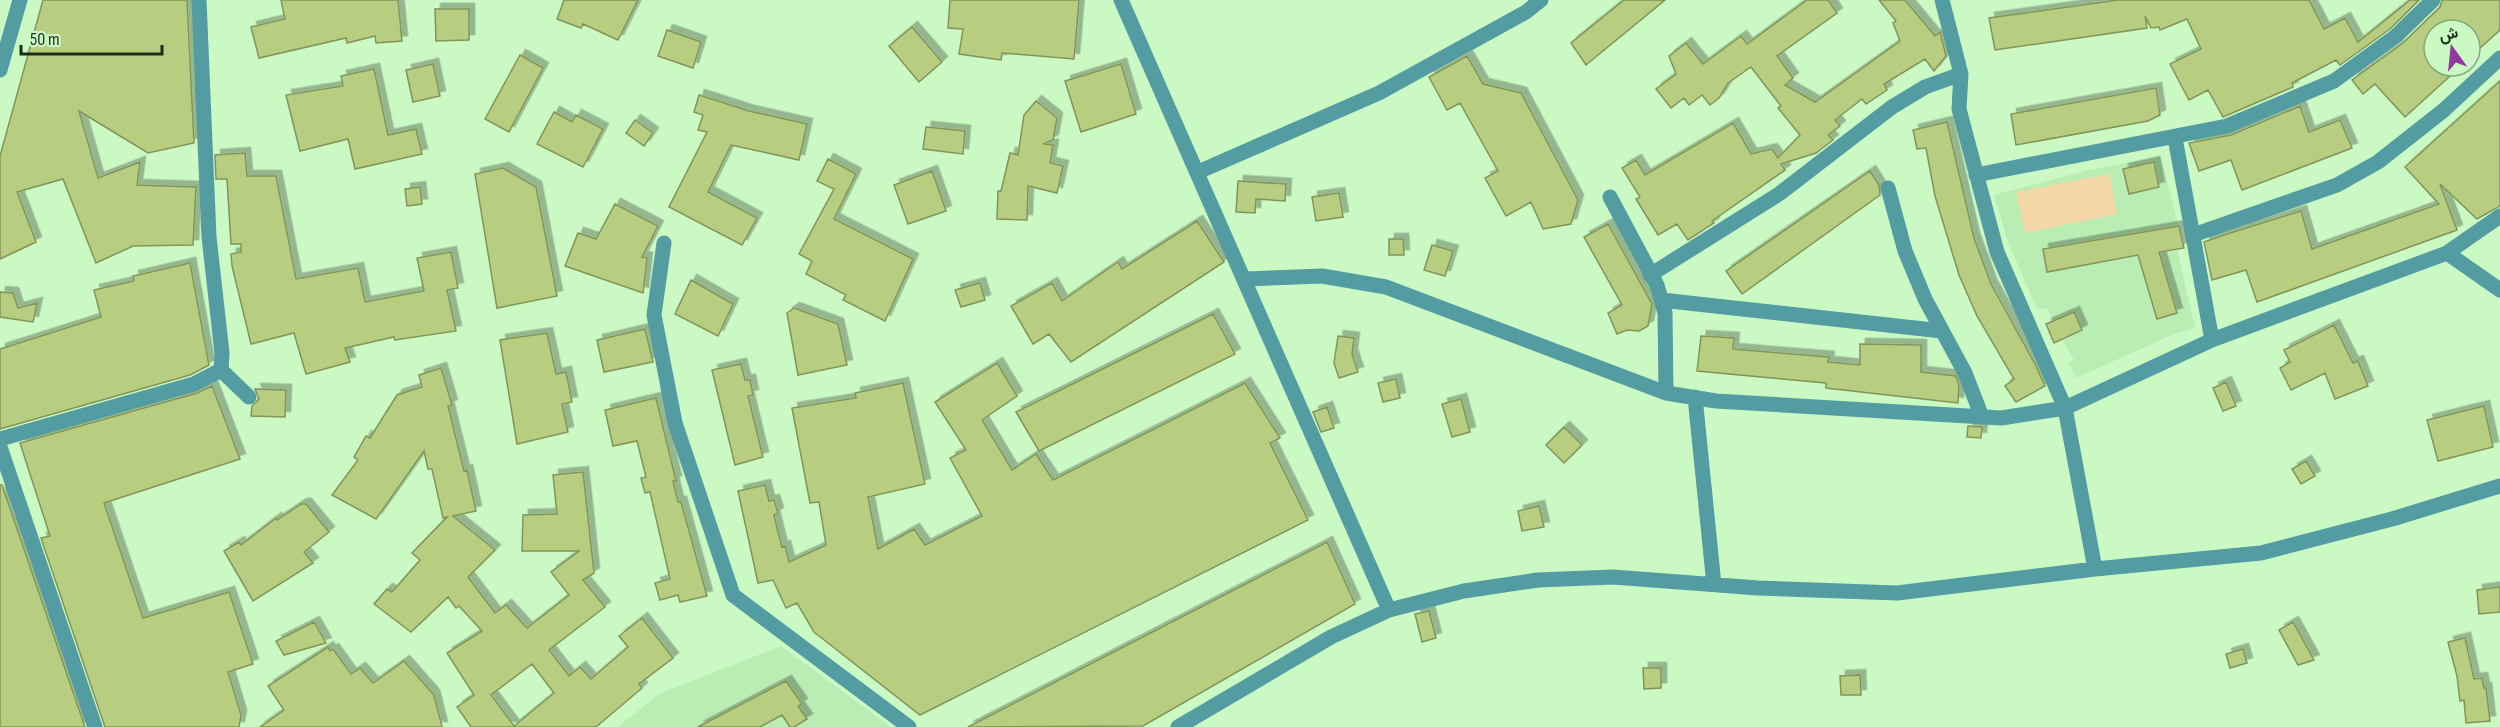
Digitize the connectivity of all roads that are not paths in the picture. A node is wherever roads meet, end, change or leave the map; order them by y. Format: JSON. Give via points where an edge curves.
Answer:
{"nodes":[{"id":1,"x":20,"y":0,"type":"edge"},
{"id":2,"x":199,"y":0,"type":"edge"},
{"id":3,"x":1121,"y":0,"type":"edge"},
{"id":4,"x":1541,"y":0,"type":"edge"},
{"id":5,"x":1942,"y":0,"type":"edge"},
{"id":6,"x":2433,"y":0,"type":"edge"},
{"id":7,"x":2500,"y":58,"type":"edge"},
{"id":8,"x":0,"y":70,"type":"edge"},
{"id":9,"x":1962,"y":74,"type":"junction"},
{"id":10,"x":2175,"y":138,"type":"junction"},
{"id":11,"x":1198,"y":172,"type":"junction"},
{"id":12,"x":1976,"y":175,"type":"junction"},
{"id":13,"x":1888,"y":188,"type":"dead end"},
{"id":14,"x":1610,"y":197,"type":"dead end"},
{"id":15,"x":2500,"y":216,"type":"edge"},
{"id":16,"x":2193,"y":235,"type":"junction"},
{"id":17,"x":664,"y":243,"type":"dead end"},
{"id":18,"x":2447,"y":253,"type":"junction"},
{"id":19,"x":1650,"y":275,"type":"junction"},
{"id":20,"x":1245,"y":279,"type":"junction"},
{"id":21,"x":2500,"y":290,"type":"edge"},
{"id":22,"x":1661,"y":300,"type":"junction"},
{"id":23,"x":1942,"y":331,"type":"junction"},
{"id":24,"x":2212,"y":340,"type":"junction"},
{"id":25,"x":221,"y":370,"type":"junction"},
{"id":26,"x":1666,"y":393,"type":"junction"},
{"id":27,"x":249,"y":397,"type":"dead end"},
{"id":28,"x":1695,"y":398,"type":"junction"},
{"id":29,"x":2065,"y":408,"type":"junction"},
{"id":30,"x":1982,"y":417,"type":"junction"},
{"id":31,"x":0,"y":439,"type":"edge"},
{"id":32,"x":0,"y":447,"type":"edge"},
{"id":33,"x":2500,"y":486,"type":"edge"},
{"id":34,"x":2095,"y":569,"type":"junction"},
{"id":35,"x":1714,"y":585,"type":"junction"},
{"id":36,"x":1389,"y":610,"type":"junction"},
{"id":37,"x":95,"y":727,"type":"edge"},
{"id":38,"x":909,"y":727,"type":"edge"},
{"id":39,"x":1178,"y":727,"type":"edge"}],
"edges":[{"from":1,"to":8,"type":"street"},
{"from":2,"to":25,"type":"street","via":[[209,237]]},
{"from":3,"to":11,"type":"street"},
{"from":4,"to":11,"type":"street","via":[[1379,93]]},
{"from":5,"to":9,"type":"street"},
{"from":6,"to":10,"type":"street","via":[[2396,36],[2334,81],[2227,126]]},
{"from":7,"to":16,"type":"street","via":[[2444,111],[2378,162],[2337,185]]},
{"from":9,"to":12,"type":"street","via":[[1959,109]]},
{"from":9,"to":19,"type":"street","via":[[1925,87],[1892,107],[1779,194]]},
{"from":10,"to":12,"type":"street"},
{"from":10,"to":16,"type":"street"},
{"from":11,"to":20,"type":"street"},
{"from":12,"to":29,"type":"street","via":[[1997,252]]},
{"from":13,"to":23,"type":"street","via":[[1905,251]]},
{"from":14,"to":19,"type":"street"},
{"from":15,"to":18,"type":"street"},
{"from":16,"to":24,"type":"street"},
{"from":17,"to":38,"type":"street","via":[[654,315],[675,423],[733,595]]},
{"from":18,"to":21,"type":"street"},
{"from":18,"to":24,"type":"street"},
{"from":19,"to":22,"type":"street"},
{"from":20,"to":26,"type":"street","via":[[1322,276],[1386,288]]},
{"from":20,"to":36,"type":"street"},
{"from":22,"to":23,"type":"street"},
{"from":22,"to":26,"type":"street","via":[[1665,313]]},
{"from":23,"to":30,"type":"street","via":[[1965,373]]},
{"from":24,"to":29,"type":"street"},
{"from":25,"to":27,"type":"street"},
{"from":25,"to":31,"type":"street","via":[[194,384]]},
{"from":26,"to":28,"type":"street"},
{"from":28,"to":30,"type":"street"},
{"from":28,"to":35,"type":"street"},
{"from":29,"to":30,"type":"street","via":[[2001,418]]},
{"from":29,"to":34,"type":"street"},
{"from":32,"to":37,"type":"street"},
{"from":33,"to":34,"type":"street","via":[[2392,519],[2261,552]]},
{"from":34,"to":35,"type":"street","via":[[1897,592]]},
{"from":35,"to":36,"type":"street","via":[[1613,577],[1538,580],[1464,591]]},
{"from":36,"to":39,"type":"street","via":[[1331,638]]}]}
